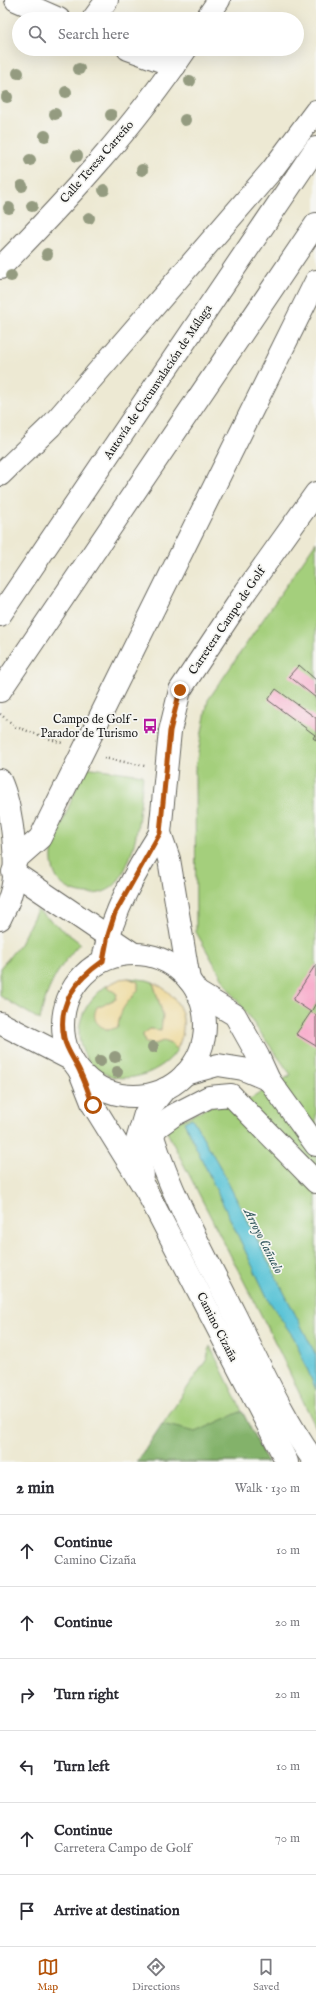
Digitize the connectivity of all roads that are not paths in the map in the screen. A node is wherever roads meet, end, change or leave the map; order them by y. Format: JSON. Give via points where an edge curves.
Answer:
{"nodes":[{"id":1,"x":16,"y":0,"type":"edge"},
{"id":2,"x":107,"y":0,"type":"edge"},
{"id":3,"x":219,"y":0,"type":"edge"},
{"id":4,"x":43,"y":12,"type":"edge"},
{"id":5,"x":98,"y":12,"type":"edge"},
{"id":6,"x":211,"y":12,"type":"edge"},
{"id":7,"x":169,"y":56,"type":"edge"},
{"id":8,"x":181,"y":58,"type":"edge"},
{"id":9,"x":316,"y":111,"type":"edge"},
{"id":10,"x":316,"y":148,"type":"edge"},
{"id":11,"x":316,"y":224,"type":"edge"},
{"id":12,"x":0,"y":268,"type":"edge"},
{"id":13,"x":316,"y":281,"type":"edge"},
{"id":14,"x":0,"y":475,"type":"edge"},
{"id":15,"x":316,"y":493,"type":"edge"},
{"id":16,"x":0,"y":616,"type":"edge"},
{"id":17,"x":0,"y":691,"type":"edge"},
{"id":18,"x":0,"y":780,"type":"edge"},
{"id":19,"x":160,"y":833,"type":"junction"},
{"id":20,"x":14,"y":866,"type":"junction"},
{"id":21,"x":0,"y":919,"type":"edge"},
{"id":22,"x":108,"y":935,"type":"junction"},
{"id":23,"x":134,"y":954,"type":"junction"},
{"id":24,"x":103,"y":961,"type":"junction"},
{"id":25,"x":193,"y":986,"type":"junction"},
{"id":26,"x":0,"y":1023,"type":"edge"},
{"id":27,"x":76,"y":1066,"type":"junction"},
{"id":28,"x":186,"y":1074,"type":"junction"},
{"id":29,"x":269,"y":1080,"type":"junction"},
{"id":30,"x":165,"y":1089,"type":"junction"},
{"id":31,"x":316,"y":1145,"type":"edge"},
{"id":32,"x":316,"y":1182,"type":"edge"},
{"id":33,"x":146,"y":1192,"type":"junction"},
{"id":34,"x":287,"y":1462,"type":"edge"},
{"id":35,"x":315,"y":1462,"type":"edge"}],
"edges":[{"from":1,"to":4,"type":"main road"},
{"from":2,"to":5,"type":"main road"},
{"from":3,"to":6,"type":"main road"},
{"from":7,"to":8,"type":"main road"},
{"from":8,"to":12,"type":"main road","name":"Calle Teresa Carreño","via":[[118,139]]},
{"from":9,"to":14,"type":"main road","via":[[272,170],[51,426]]},
{"from":10,"to":16,"type":"main road","name":"Autovía de Circunvalación de Málaga"},
{"from":11,"to":17,"type":"main road"},
{"from":13,"to":20,"type":"main road","via":[[40,838]]},
{"from":15,"to":19,"type":"main road","name":"Carretera Campo de Golf","via":[[180,690],[170,731]]},
{"from":18,"to":20,"type":"main road","via":[[12,822]]},
{"from":19,"to":22,"type":"main road","name":"Carretera Campo de Golf","via":[[115,913]]},
{"from":19,"to":25,"type":"main road","name":"Carretera Campo de Golf","via":[[169,859]]},
{"from":20,"to":21,"type":"main road","via":[[11,895]]},
{"from":20,"to":22,"type":"main road"},
{"from":22,"to":23,"type":"main road"},
{"from":22,"to":24,"type":"main road","name":"Carretera Campo de Golf"},
{"from":23,"to":24,"type":"main road"},
{"from":23,"to":25,"type":"main road","via":[[155,957],[174,966]]},
{"from":24,"to":27,"type":"main road","via":[[84,974],[70,993],[63,1015],[64,1038]]},
{"from":25,"to":28,"type":"main road","via":[[204,1013],[204,1035],[198,1056]]},
{"from":25,"to":29,"type":"main road","via":[[235,1015]]},
{"from":26,"to":27,"type":"main road"},
{"from":27,"to":30,"type":"main road","via":[[98,1087],[120,1095],[143,1096]]},
{"from":27,"to":33,"type":"main road","name":"Camino Cizaña","via":[[93,1105]]},
{"from":28,"to":29,"type":"main road","via":[[218,1065],[243,1069]]},
{"from":28,"to":30,"type":"main road"},
{"from":29,"to":31,"type":"main road"},
{"from":30,"to":33,"type":"main road","name":"Camino Cizaña","via":[[145,1114],[136,1144]]},
{"from":32,"to":35,"type":"main road","via":[[231,1095],[209,1097],[174,1115],[156,1128],[153,1136],[163,1169],[217,1279],[295,1435]]},
{"from":33,"to":34,"type":"main road","name":"Camino Cizaña"}]}
